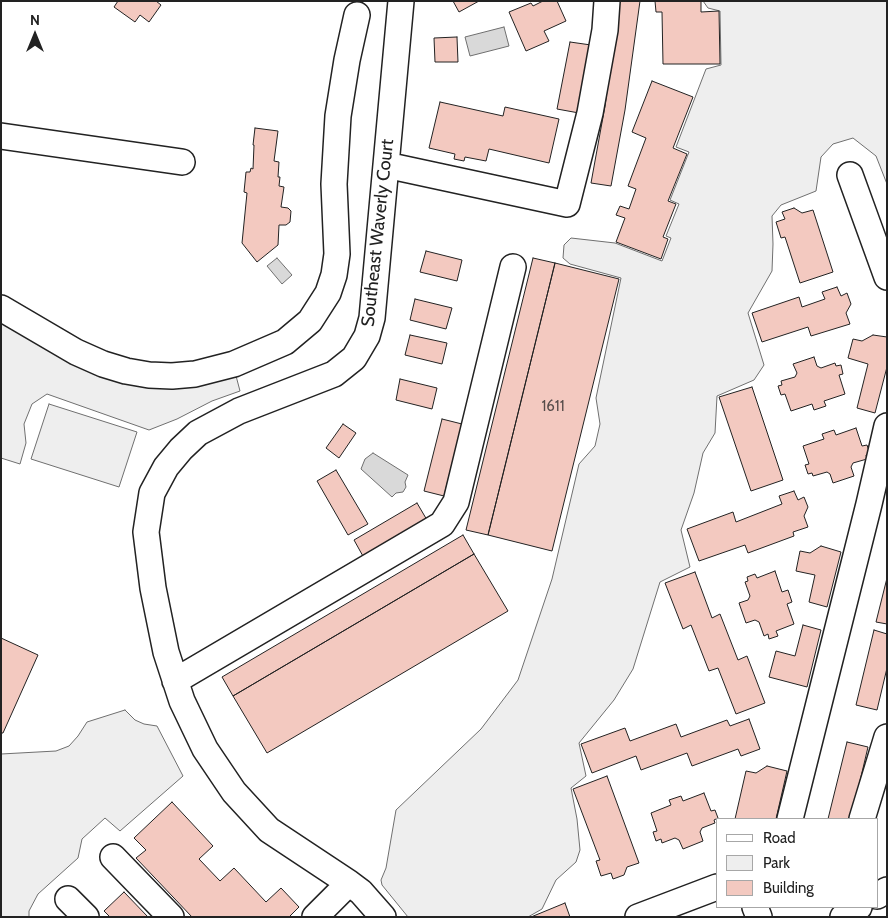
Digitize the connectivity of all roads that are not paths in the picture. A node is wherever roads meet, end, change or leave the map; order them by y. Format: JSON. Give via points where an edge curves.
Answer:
{"nodes":[{"id":1,"x":401,"y":1,"type":"edge"},
{"id":2,"x":607,"y":1,"type":"edge"},
{"id":3,"x":357,"y":15,"type":"dead end"},
{"id":4,"x":1,"y":136,"type":"edge"},
{"id":5,"x":182,"y":162,"type":"dead end"},
{"id":6,"x":386,"y":165,"type":"junction"},
{"id":7,"x":850,"y":175,"type":"dead end"},
{"id":8,"x":513,"y":266,"type":"dead end"},
{"id":9,"x":887,"y":277,"type":"edge"},
{"id":10,"x":1,"y":308,"type":"edge"},
{"id":11,"x":887,"y":426,"type":"edge"},
{"id":12,"x":175,"y":681,"type":"junction"},
{"id":13,"x":887,"y":737,"type":"edge"},
{"id":14,"x":790,"y":818,"type":"edge"},
{"id":15,"x":862,"y":818,"type":"edge"},
{"id":16,"x":113,"y":858,"type":"dead end"},
{"id":17,"x":350,"y":883,"type":"junction"},
{"id":18,"x":716,"y":888,"type":"edge"},
{"id":19,"x":68,"y":899,"type":"dead end"},
{"id":20,"x":857,"y":908,"type":"edge"},
{"id":21,"x":86,"y":917,"type":"edge"},
{"id":22,"x":171,"y":917,"type":"edge"},
{"id":23,"x":315,"y":917,"type":"edge"},
{"id":24,"x":383,"y":917,"type":"edge"},
{"id":25,"x":638,"y":917,"type":"edge"},
{"id":26,"x":843,"y":917,"type":"edge"}],
"edges":[{"from":1,"to":6,"type":"street","name":"Southeast Waverly Court"},
{"from":2,"to":6,"type":"street","via":[[590,113],[567,204]]},
{"from":3,"to":10,"type":"street","via":[[338,116],[334,184],[338,254],[334,275],[328,292],[310,321],[285,342],[234,364],[195,374],[149,375],[103,364],[76,352]]},
{"from":4,"to":5,"type":"street"},
{"from":6,"to":12,"type":"street","name":"Southeast Waverly Court","via":[[372,318],[367,336],[354,358],[334,374],[238,411],[198,433],[166,467],[152,492],[146,532],[148,550],[166,652]]},
{"from":7,"to":9,"type":"street"},
{"from":8,"to":12,"type":"street","via":[[456,502],[442,524]]},
{"from":11,"to":14,"type":"street"},
{"from":12,"to":17,"type":"street","name":"Southeast Waverly Court","via":[[205,749],[234,792],[269,830]]},
{"from":13,"to":15,"type":"street"},
{"from":16,"to":22,"type":"street"},
{"from":17,"to":23,"type":"street"},
{"from":17,"to":24,"type":"street","name":"Southeast Waverly Court"},
{"from":18,"to":25,"type":"street"},
{"from":19,"to":21,"type":"street"},
{"from":20,"to":26,"type":"street"}]}
